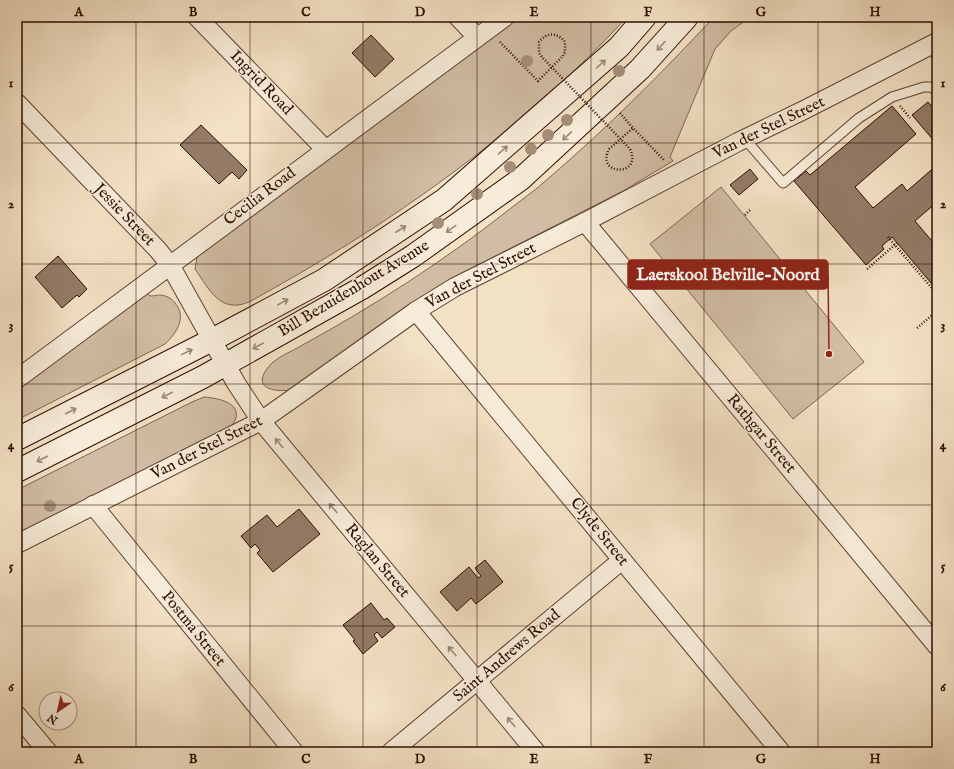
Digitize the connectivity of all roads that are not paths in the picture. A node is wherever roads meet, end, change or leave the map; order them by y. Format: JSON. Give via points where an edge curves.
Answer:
{"nodes":[{"id":1,"x":197,"y":17,"type":"edge"},
{"id":2,"x":458,"y":17,"type":"edge"},
{"id":3,"x":504,"y":17,"type":"edge"},
{"id":4,"x":645,"y":17,"type":"edge"},
{"id":5,"x":687,"y":17,"type":"edge"},
{"id":6,"x":478,"y":37,"type":"junction"},
{"id":7,"x":935,"y":48,"type":"edge"},
{"id":8,"x":937,"y":92,"type":"edge"},
{"id":9,"x":17,"y":103,"type":"edge"},
{"id":10,"x":745,"y":139,"type":"junction"},
{"id":11,"x":325,"y":149,"type":"junction"},
{"id":12,"x":586,"y":222,"type":"junction"},
{"id":13,"x":170,"y":265,"type":"junction"},
{"id":14,"x":416,"y":311,"type":"junction"},
{"id":15,"x":212,"y":340,"type":"junction"},
{"id":16,"x":226,"y":364,"type":"junction"},
{"id":17,"x":18,"y":377,"type":"edge"},
{"id":18,"x":261,"y":421,"type":"junction"},
{"id":19,"x":17,"y":439,"type":"edge"},
{"id":20,"x":17,"y":472,"type":"edge"},
{"id":21,"x":93,"y":506,"type":"junction"},
{"id":22,"x":17,"y":544,"type":"edge"},
{"id":23,"x":622,"y":560,"type":"junction"},
{"id":24,"x":937,"y":646,"type":"edge"},
{"id":25,"x":476,"y":681,"type":"junction"},
{"id":26,"x":17,"y":715,"type":"edge"},
{"id":27,"x":48,"y":752,"type":"edge"},
{"id":28,"x":294,"y":752,"type":"edge"},
{"id":29,"x":391,"y":752,"type":"edge"},
{"id":30,"x":536,"y":752,"type":"edge"},
{"id":31,"x":781,"y":752,"type":"edge"}],
"edges":[{"from":1,"to":11,"type":"street","name":"Ingrid Road"},
{"from":2,"to":6,"type":"street"},
{"from":3,"to":6,"type":"street","name":"Cecilia Road"},
{"from":15,"to":4,"type":"main road","name":"Bill Bezuidenhout Avenue","one_way":true,"via":[[324,280],[444,200],[619,47]]},
{"from":5,"to":16,"type":"main road","name":"Bill Bezuidenhout Avenue","one_way":true,"via":[[640,69],[521,179],[362,288]]},
{"from":6,"to":11,"type":"street","name":"Cecilia Road"},
{"from":7,"to":10,"type":"street","name":"Van der Stel Street"},
{"from":8,"to":10,"type":"lane","via":[[931,87],[924,87],[892,97],[859,118],[783,183]]},
{"from":9,"to":13,"type":"street","name":"Jessie Street"},
{"from":10,"to":12,"type":"street","name":"Van der Stel Street"},
{"from":11,"to":13,"type":"street","name":"Cecilia Road"},
{"from":12,"to":14,"type":"street","name":"Van der Stel Street","via":[[455,287]]},
{"from":12,"to":24,"type":"street","name":"Rathgar Street"},
{"from":13,"to":15,"type":"street","name":"Jessie Street"},
{"from":13,"to":17,"type":"street","name":"Cecilia Road"},
{"from":14,"to":18,"type":"street","name":"Van der Stel Street"},
{"from":14,"to":23,"type":"street","name":"Clyde Street"},
{"from":15,"to":16,"type":"street","name":"Jessie Street"},
{"from":19,"to":15,"type":"main road","name":"Bill Bezuidenhout Avenue","one_way":true},
{"from":16,"to":18,"type":"street","name":"Raglan Street"},
{"from":16,"to":20,"type":"main road","name":"Bill Bezuidenhout Avenue","one_way":true},
{"from":18,"to":21,"type":"street","name":"Van der Stel Street"},
{"from":25,"to":18,"type":"street","name":"Raglan Street","one_way":true},
{"from":21,"to":22,"type":"street","name":"Van der Stel Street"},
{"from":21,"to":28,"type":"street","name":"Postma Street"},
{"from":23,"to":25,"type":"street","name":"Saint Andrews Road"},
{"from":23,"to":31,"type":"street","name":"Clyde Street"},
{"from":25,"to":29,"type":"street","name":"Saint Andrews Road"},
{"from":30,"to":25,"type":"street","name":"Raglan Street","one_way":true},
{"from":26,"to":27,"type":"street"}]}
